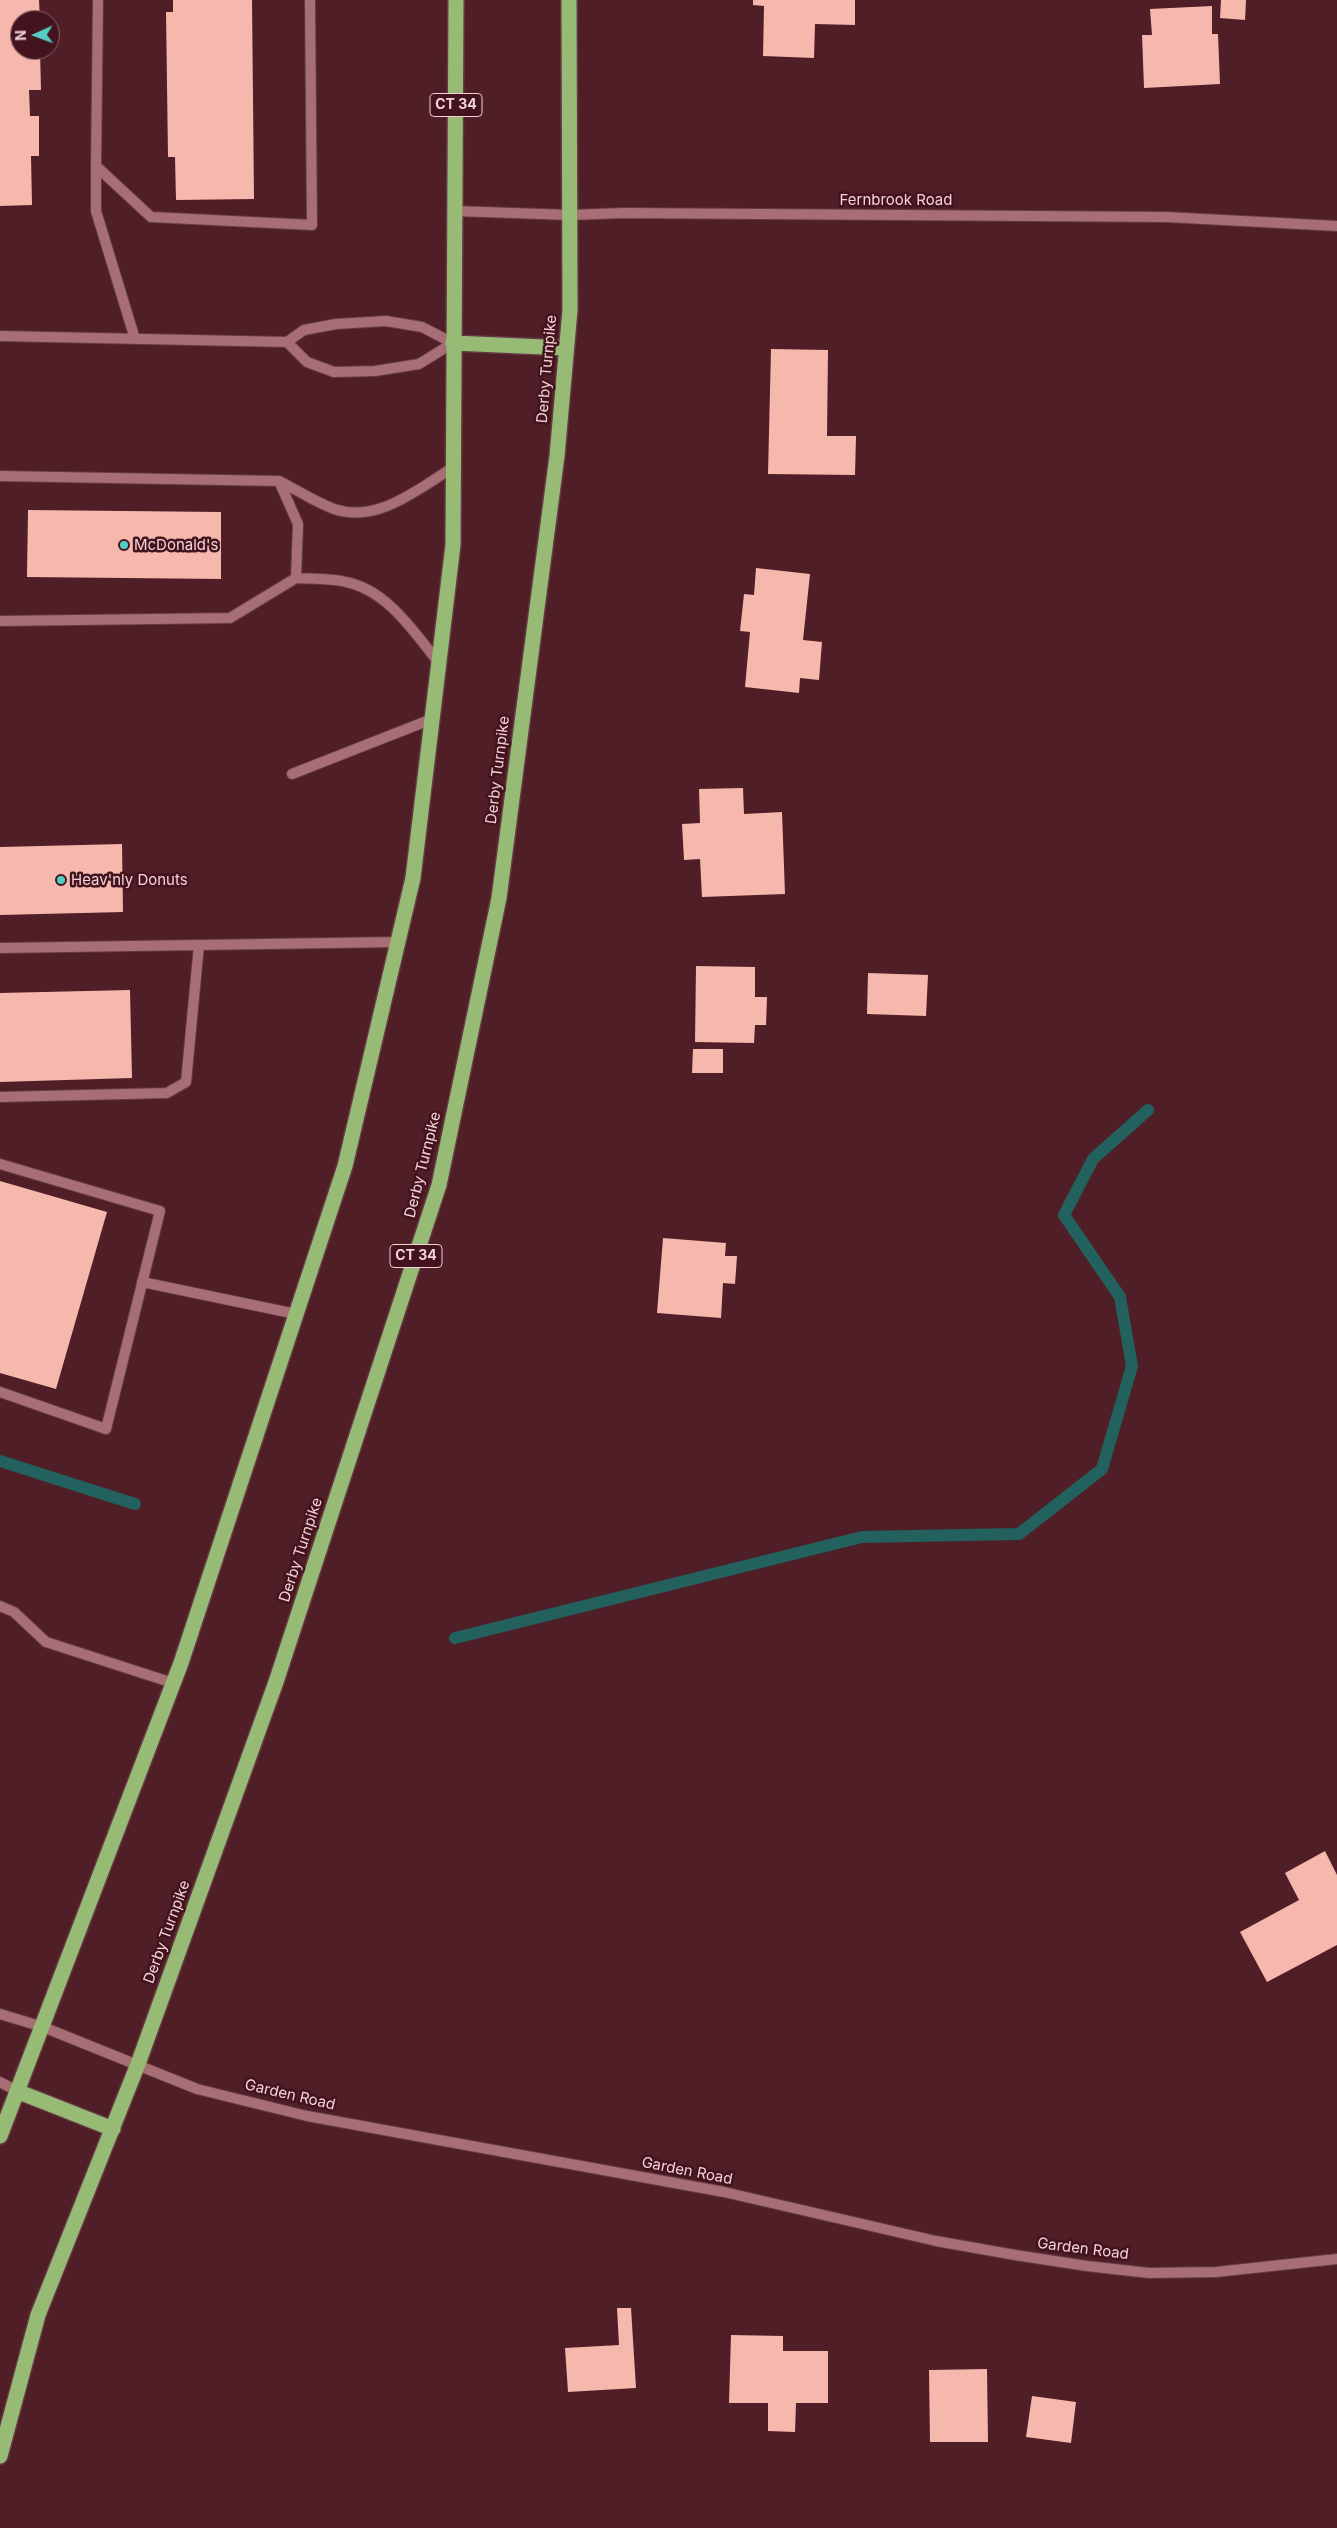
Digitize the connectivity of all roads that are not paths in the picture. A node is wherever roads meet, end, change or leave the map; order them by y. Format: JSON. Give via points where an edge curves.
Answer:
{"nodes":[{"id":1,"x":98,"y":0,"type":"edge"},
{"id":2,"x":310,"y":0,"type":"edge"},
{"id":3,"x":456,"y":0,"type":"edge"},
{"id":4,"x":569,"y":0,"type":"edge"},
{"id":5,"x":96,"y":166,"type":"junction"},
{"id":6,"x":455,"y":211,"type":"junction"},
{"id":7,"x":570,"y":215,"type":"junction"},
{"id":8,"x":1337,"y":226,"type":"edge"},
{"id":9,"x":0,"y":336,"type":"edge"},
{"id":10,"x":135,"y":339,"type":"junction"},
{"id":11,"x":287,"y":342,"type":"junction"},
{"id":12,"x":453,"y":343,"type":"junction"},
{"id":13,"x":566,"y":348,"type":"junction"},
{"id":14,"x":454,"y":467,"type":"junction"},
{"id":15,"x":0,"y":476,"type":"edge"},
{"id":16,"x":278,"y":481,"type":"junction"},
{"id":17,"x":296,"y":578,"type":"junction"},
{"id":18,"x":0,"y":621,"type":"edge"},
{"id":19,"x":439,"y":663,"type":"junction"},
{"id":20,"x":432,"y":718,"type":"junction"},
{"id":21,"x":292,"y":774,"type":"dead end"},
{"id":22,"x":397,"y":942,"type":"junction"},
{"id":23,"x":199,"y":945,"type":"junction"},
{"id":24,"x":0,"y":948,"type":"edge"},
{"id":25,"x":0,"y":1097,"type":"edge"},
{"id":26,"x":0,"y":1164,"type":"edge"},
{"id":27,"x":142,"y":1282,"type":"junction"},
{"id":28,"x":296,"y":1314,"type":"junction"},
{"id":29,"x":0,"y":1392,"type":"edge"},
{"id":30,"x":0,"y":1606,"type":"edge"},
{"id":31,"x":174,"y":1684,"type":"junction"},
{"id":32,"x":0,"y":2014,"type":"edge"},
{"id":33,"x":44,"y":2027,"type":"junction"},
{"id":34,"x":138,"y":2064,"type":"junction"},
{"id":35,"x":0,"y":2082,"type":"edge"},
{"id":36,"x":19,"y":2092,"type":"junction"},
{"id":37,"x":113,"y":2129,"type":"junction"},
{"id":38,"x":0,"y":2136,"type":"edge"},
{"id":39,"x":1337,"y":2259,"type":"edge"},
{"id":40,"x":0,"y":2456,"type":"edge"}],
"edges":[{"from":1,"to":5,"type":"street"},
{"from":2,"to":5,"type":"street","via":[[312,225],[151,217]]},
{"from":3,"to":6,"type":"highway","number":"CT 34"},
{"from":4,"to":7,"type":"highway","name":"Derby Turnpike","number":"CT 34"},
{"from":5,"to":10,"type":"street","via":[[96,211]]},
{"from":6,"to":7,"type":"street","name":"Fernbrook Road"},
{"from":6,"to":12,"type":"highway","number":"CT 34"},
{"from":7,"to":8,"type":"street","name":"Fernbrook Road","via":[[1166,218]]},
{"from":7,"to":13,"type":"highway","name":"Derby Turnpike","number":"CT 34","via":[[570,310]]},
{"from":9,"to":10,"type":"street"},
{"from":10,"to":11,"type":"street"},
{"from":11,"to":12,"type":"street","via":[[304,330],[386,321],[422,327]]},
{"from":11,"to":12,"type":"street","via":[[307,362],[334,372],[375,371],[419,364]]},
{"from":12,"to":13,"type":"highway"},
{"from":12,"to":14,"type":"highway","number":"CT 34"},
{"from":13,"to":34,"type":"highway","name":"Derby Turnpike","number":"CT 34","via":[[557,456],[499,898],[439,1185],[276,1682]]},
{"from":14,"to":16,"type":"street","via":[[391,505],[361,513],[333,508]]},
{"from":14,"to":19,"type":"highway","number":"CT 34","via":[[453,545]]},
{"from":15,"to":16,"type":"street"},
{"from":16,"to":17,"type":"street","via":[[298,524]]},
{"from":17,"to":18,"type":"street","via":[[230,618]]},
{"from":17,"to":19,"type":"street","via":[[345,582],[374,594],[401,617]]},
{"from":19,"to":20,"type":"highway","number":"CT 34"},
{"from":20,"to":21,"type":"street"},
{"from":20,"to":22,"type":"highway","number":"CT 34","via":[[412,878]]},
{"from":22,"to":23,"type":"street"},
{"from":22,"to":28,"type":"highway","number":"CT 34","via":[[345,1166]]},
{"from":23,"to":24,"type":"street"},
{"from":23,"to":25,"type":"street","via":[[186,1082],[167,1093]]},
{"from":26,"to":27,"type":"street","via":[[160,1211]]},
{"from":27,"to":28,"type":"street"},
{"from":27,"to":29,"type":"street","via":[[106,1429]]},
{"from":28,"to":31,"type":"highway","number":"CT 34"},
{"from":30,"to":31,"type":"street","via":[[14,1612],[46,1642]]},
{"from":31,"to":33,"type":"highway","number":"CT 34"},
{"from":32,"to":33,"type":"street","name":"Garden Road"},
{"from":33,"to":34,"type":"street","name":"Garden Road"},
{"from":33,"to":36,"type":"highway","number":"CT 34"},
{"from":34,"to":37,"type":"highway","name":"Derby Turnpike","number":"CT 34"},
{"from":34,"to":39,"type":"street","name":"Garden Road","via":[[197,2089],[307,2116],[724,2192],[936,2241],[1015,2255],[1149,2272],[1216,2272]]},
{"from":35,"to":36,"type":"street"},
{"from":36,"to":37,"type":"highway"},
{"from":36,"to":38,"type":"highway","number":"CT 34"},
{"from":37,"to":40,"type":"highway","name":"Derby Turnpike","number":"CT 34","via":[[38,2315]]}]}
